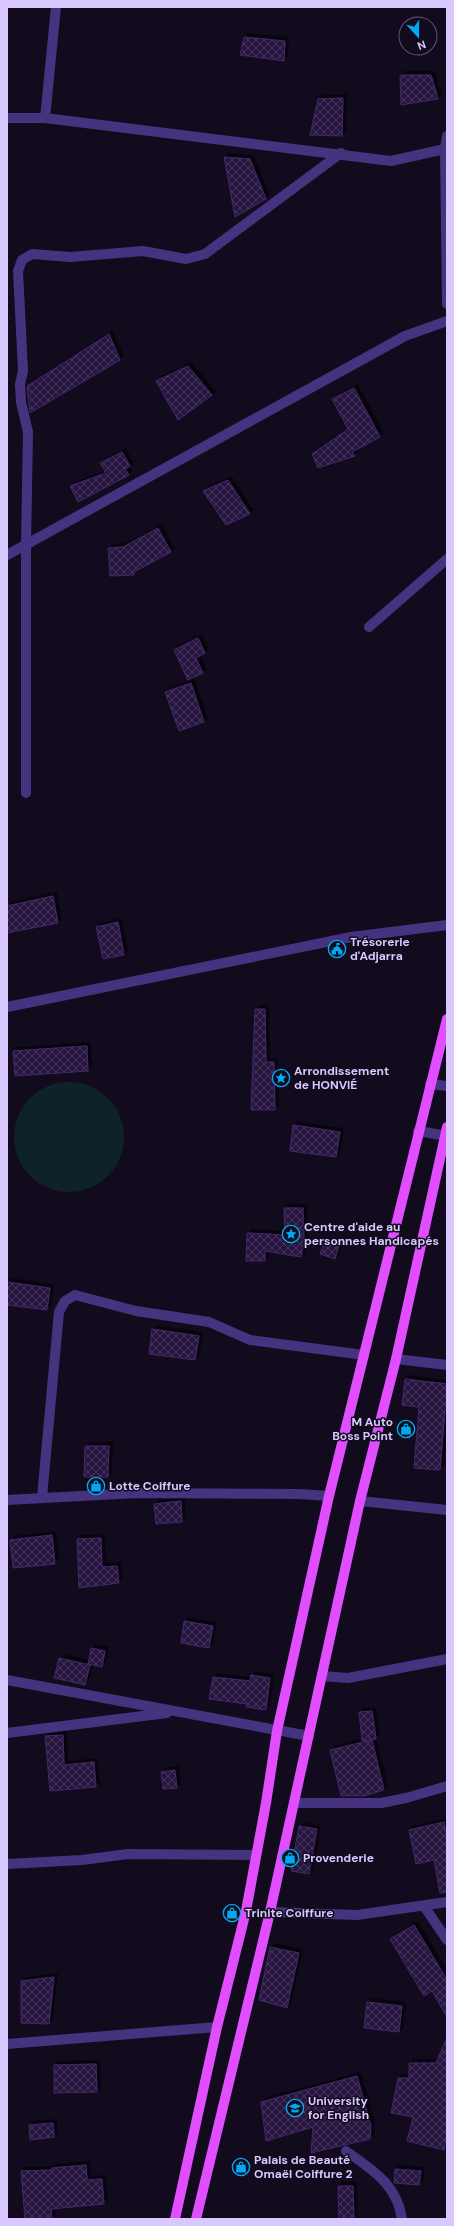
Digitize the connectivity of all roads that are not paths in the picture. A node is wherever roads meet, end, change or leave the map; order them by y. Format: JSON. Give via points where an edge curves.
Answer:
{"nodes":[{"id":1,"x":56,"y":7,"type":"edge"},
{"id":2,"x":7,"y":118,"type":"edge"},
{"id":3,"x":45,"y":118,"type":"junction"},
{"id":4,"x":447,"y":136,"type":"edge"},
{"id":5,"x":445,"y":149,"type":"junction"},
{"id":6,"x":341,"y":153,"type":"junction"},
{"id":7,"x":447,"y":304,"type":"edge"},
{"id":8,"x":447,"y":321,"type":"edge"},
{"id":9,"x":26,"y":545,"type":"junction"},
{"id":10,"x":7,"y":555,"type":"edge"},
{"id":11,"x":447,"y":559,"type":"edge"},
{"id":12,"x":369,"y":627,"type":"dead end"},
{"id":13,"x":26,"y":792,"type":"dead end"},
{"id":14,"x":447,"y":926,"type":"edge"},
{"id":15,"x":7,"y":1007,"type":"edge"},
{"id":16,"x":447,"y":1019,"type":"edge"},
{"id":17,"x":430,"y":1084,"type":"junction"},
{"id":18,"x":447,"y":1086,"type":"edge"},
{"id":19,"x":418,"y":1131,"type":"junction"},
{"id":20,"x":446,"y":1133,"type":"edge"},
{"id":21,"x":364,"y":1355,"type":"junction"},
{"id":22,"x":396,"y":1359,"type":"junction"},
{"id":23,"x":447,"y":1365,"type":"edge"},
{"id":24,"x":42,"y":1496,"type":"junction"},
{"id":25,"x":329,"y":1496,"type":"junction"},
{"id":26,"x":7,"y":1500,"type":"edge"},
{"id":27,"x":360,"y":1501,"type":"junction"},
{"id":28,"x":447,"y":1510,"type":"edge"},
{"id":29,"x":447,"y":1659,"type":"edge"},
{"id":30,"x":322,"y":1676,"type":"junction"},
{"id":31,"x":7,"y":1680,"type":"edge"},
{"id":32,"x":177,"y":1712,"type":"junction"},
{"id":33,"x":277,"y":1731,"type":"junction"},
{"id":34,"x":7,"y":1733,"type":"edge"},
{"id":35,"x":309,"y":1736,"type":"junction"},
{"id":36,"x":447,"y":1786,"type":"edge"},
{"id":37,"x":294,"y":1803,"type":"junction"},
{"id":38,"x":256,"y":1855,"type":"junction"},
{"id":39,"x":7,"y":1864,"type":"edge"},
{"id":40,"x":447,"y":1902,"type":"edge"},
{"id":41,"x":424,"y":1906,"type":"junction"},
{"id":42,"x":270,"y":1912,"type":"junction"},
{"id":43,"x":447,"y":1940,"type":"edge"},
{"id":44,"x":217,"y":2027,"type":"junction"},
{"id":45,"x":7,"y":2044,"type":"edge"},
{"id":46,"x":346,"y":2151,"type":"dead end"},
{"id":47,"x":175,"y":2219,"type":"edge"},
{"id":48,"x":196,"y":2219,"type":"edge"},
{"id":49,"x":402,"y":2219,"type":"edge"}],
"edges":[{"from":1,"to":3,"type":"street"},
{"from":2,"to":3,"type":"street"},
{"from":3,"to":6,"type":"street"},
{"from":4,"to":5,"type":"street"},
{"from":5,"to":6,"type":"street","via":[[391,160]]},
{"from":5,"to":7,"type":"street"},
{"from":6,"to":9,"type":"street","via":[[205,254],[186,259],[143,251],[70,257],[32,254],[22,260],[18,271],[23,371],[20,384],[28,432]]},
{"from":8,"to":9,"type":"street","via":[[405,336]]},
{"from":9,"to":10,"type":"street"},
{"from":9,"to":13,"type":"street"},
{"from":11,"to":12,"type":"street"},
{"from":14,"to":15,"type":"street","via":[[351,937]]},
{"from":16,"to":17,"type":"main road"},
{"from":17,"to":18,"type":"street"},
{"from":17,"to":19,"type":"main road"},
{"from":19,"to":20,"type":"street"},
{"from":19,"to":21,"type":"main road"},
{"from":20,"to":22,"type":"main road"},
{"from":21,"to":24,"type":"street","via":[[250,1340],[209,1322],[136,1311],[75,1295],[65,1301],[58,1312]]},
{"from":21,"to":25,"type":"main road"},
{"from":22,"to":23,"type":"street"},
{"from":22,"to":27,"type":"main road"},
{"from":24,"to":25,"type":"street","via":[[136,1493]]},
{"from":24,"to":26,"type":"street"},
{"from":25,"to":33,"type":"main road"},
{"from":27,"to":28,"type":"street"},
{"from":27,"to":30,"type":"main road"},
{"from":29,"to":30,"type":"street","via":[[348,1678]]},
{"from":30,"to":35,"type":"main road"},
{"from":31,"to":32,"type":"street"},
{"from":32,"to":33,"type":"street"},
{"from":32,"to":34,"type":"street"},
{"from":33,"to":35,"type":"street"},
{"from":33,"to":38,"type":"main road"},
{"from":35,"to":37,"type":"main road"},
{"from":36,"to":37,"type":"street","via":[[381,1803]]},
{"from":37,"to":42,"type":"main road"},
{"from":38,"to":39,"type":"street","via":[[128,1854],[82,1860]]},
{"from":38,"to":44,"type":"main road","via":[[246,1911]]},
{"from":40,"to":41,"type":"street"},
{"from":41,"to":42,"type":"street","via":[[357,1915]]},
{"from":41,"to":43,"type":"street"},
{"from":42,"to":48,"type":"main road"},
{"from":44,"to":45,"type":"street"},
{"from":44,"to":47,"type":"main road"},
{"from":46,"to":49,"type":"street","via":[[380,2176],[396,2194]]}]}
